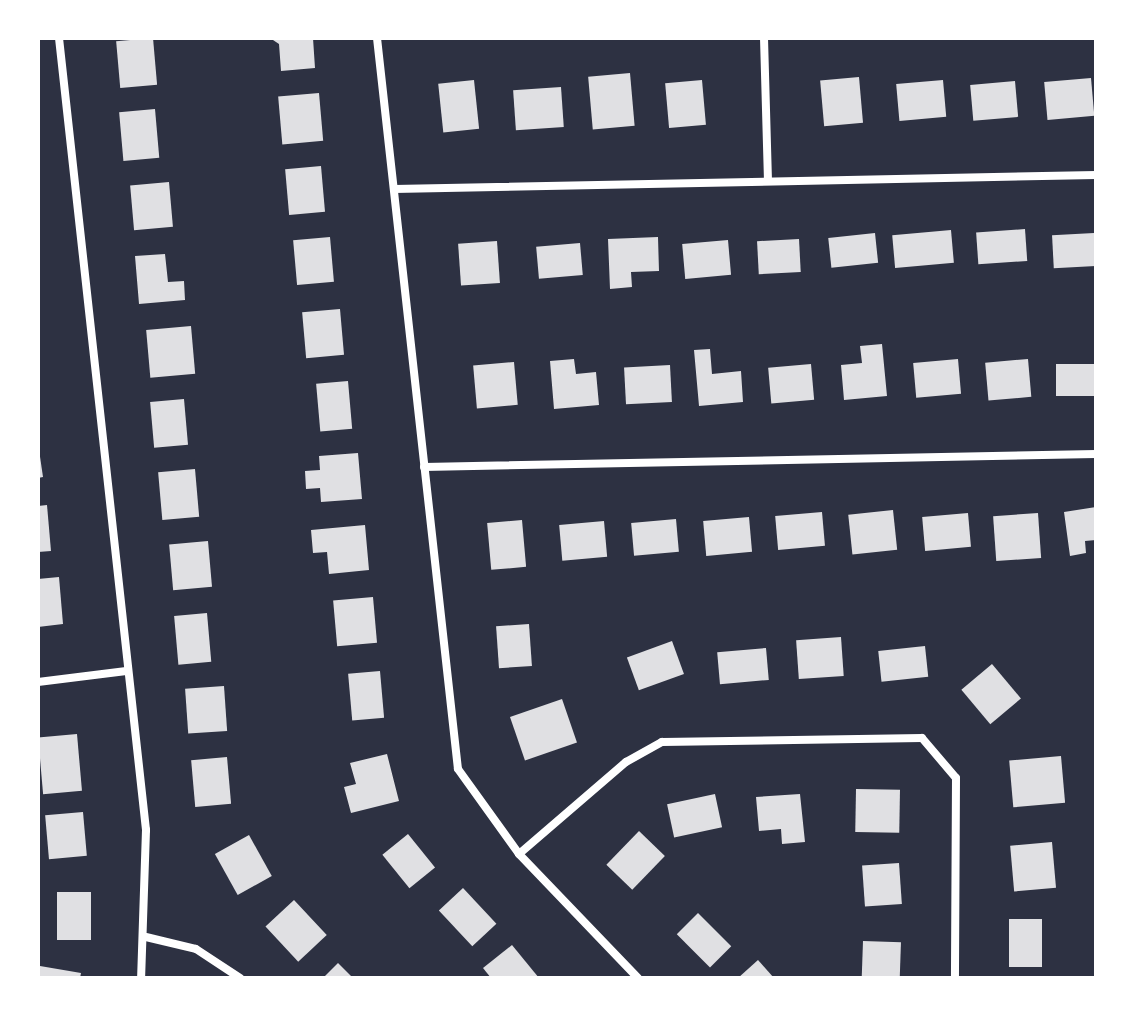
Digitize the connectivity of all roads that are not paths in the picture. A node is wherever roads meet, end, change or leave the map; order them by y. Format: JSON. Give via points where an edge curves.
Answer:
{"nodes":[{"id":1,"x":59,"y":38,"type":"edge"},
{"id":2,"x":377,"y":38,"type":"edge"},
{"id":3,"x":764,"y":38,"type":"edge"},
{"id":4,"x":1096,"y":175,"type":"edge"},
{"id":5,"x":768,"y":181,"type":"junction"},
{"id":6,"x":394,"y":189,"type":"junction"},
{"id":7,"x":1096,"y":454,"type":"edge"},
{"id":8,"x":424,"y":467,"type":"junction"},
{"id":9,"x":126,"y":671,"type":"junction"},
{"id":10,"x":38,"y":682,"type":"edge"},
{"id":11,"x":519,"y":854,"type":"junction"},
{"id":12,"x":146,"y":937,"type":"junction"},
{"id":13,"x":141,"y":978,"type":"edge"},
{"id":14,"x":240,"y":978,"type":"edge"},
{"id":15,"x":638,"y":978,"type":"edge"},
{"id":16,"x":955,"y":978,"type":"edge"}],
"edges":[{"from":1,"to":9,"type":"street"},
{"from":2,"to":6,"type":"street"},
{"from":3,"to":5,"type":"street"},
{"from":4,"to":5,"type":"street"},
{"from":5,"to":6,"type":"street"},
{"from":6,"to":8,"type":"street"},
{"from":7,"to":8,"type":"street"},
{"from":8,"to":11,"type":"street","via":[[458,769]]},
{"from":9,"to":10,"type":"street"},
{"from":9,"to":12,"type":"street","via":[[146,830]]},
{"from":11,"to":15,"type":"street"},
{"from":11,"to":16,"type":"street","via":[[626,762],[662,742],[922,738],[952,764],[956,778]]},
{"from":12,"to":13,"type":"street"},
{"from":12,"to":14,"type":"street","via":[[196,949]]}]}
